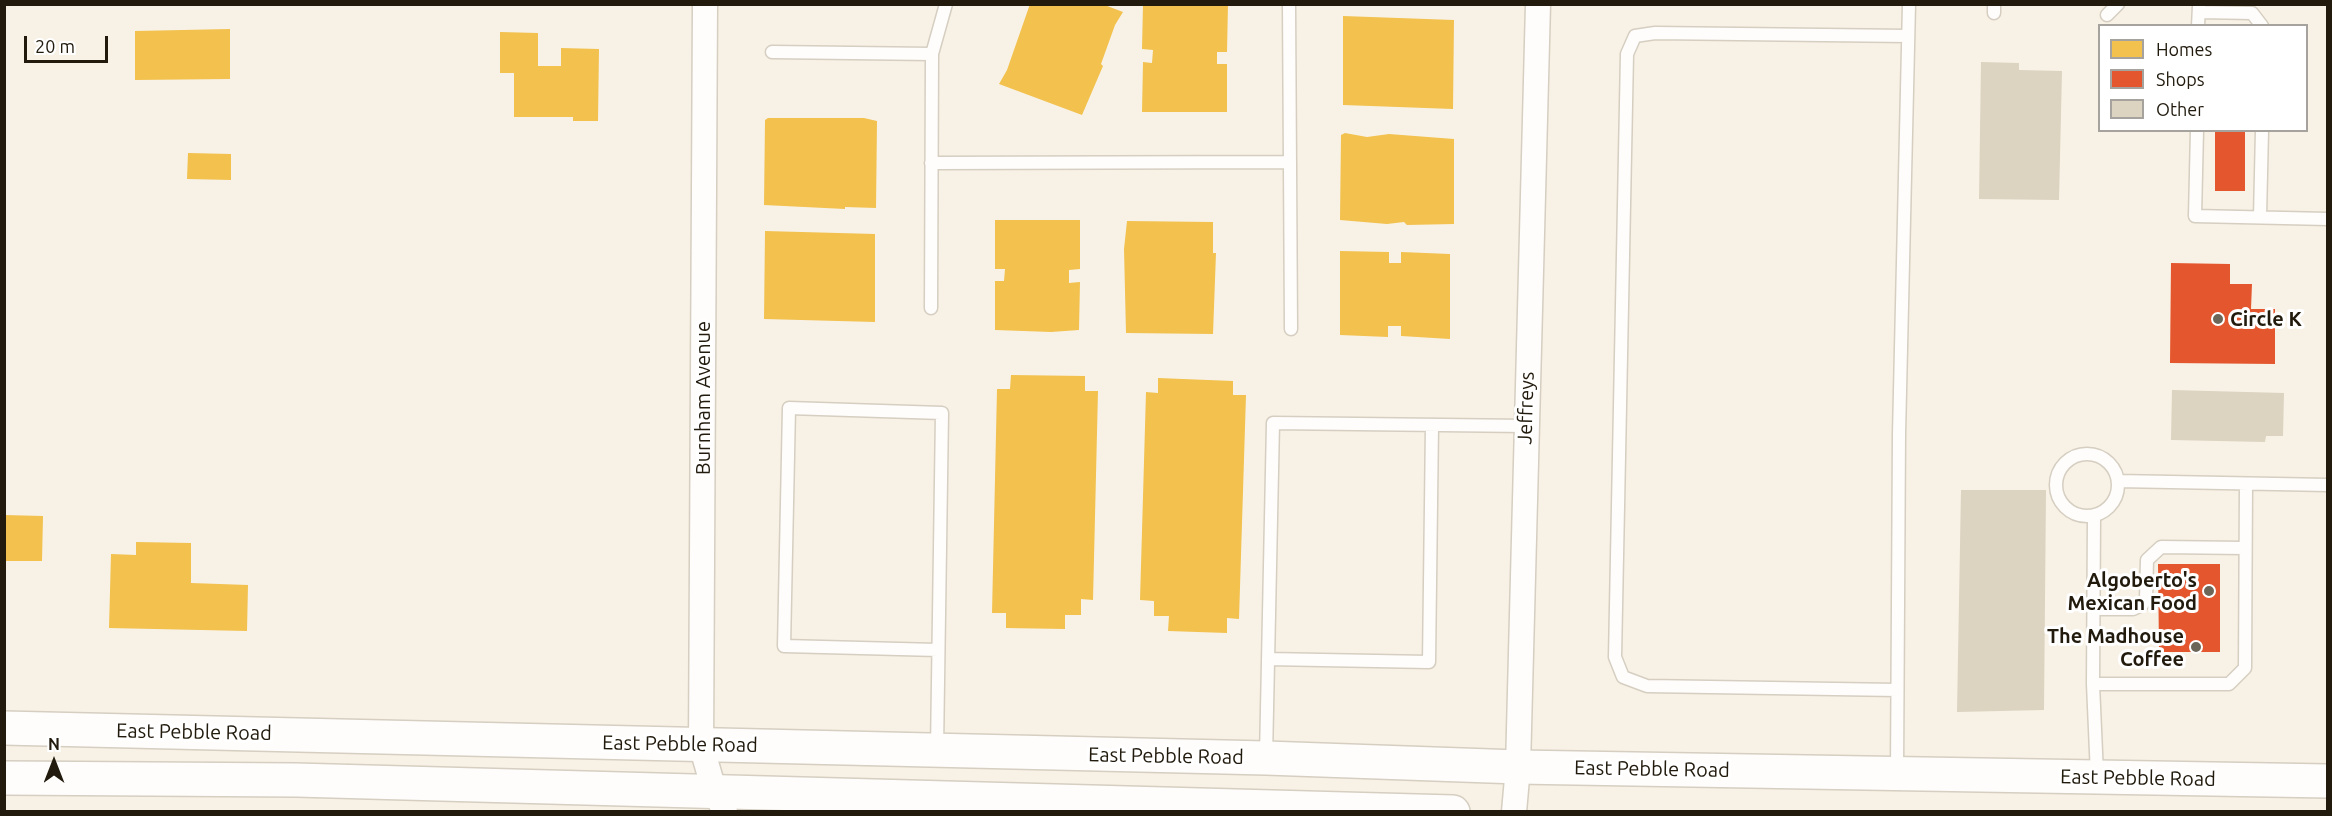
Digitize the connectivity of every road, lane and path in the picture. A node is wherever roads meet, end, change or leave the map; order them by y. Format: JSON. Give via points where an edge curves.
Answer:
{"nodes":[{"id":1,"x":705,"y":4,"type":"edge"},
{"id":2,"x":946,"y":4,"type":"edge"},
{"id":3,"x":1289,"y":4,"type":"edge"},
{"id":4,"x":1538,"y":4,"type":"edge"},
{"id":5,"x":1910,"y":4,"type":"edge"},
{"id":6,"x":2118,"y":4,"type":"edge"},
{"id":7,"x":2199,"y":8,"type":"edge"},
{"id":8,"x":2107,"y":15,"type":"dead end"},
{"id":9,"x":2198,"y":24,"type":"edge"},
{"id":10,"x":2260,"y":24,"type":"edge"},
{"id":11,"x":1908,"y":36,"type":"junction"},
{"id":12,"x":771,"y":52,"type":"dead end"},
{"id":13,"x":932,"y":54,"type":"junction"},
{"id":14,"x":2197,"y":132,"type":"edge"},
{"id":15,"x":2262,"y":132,"type":"edge"},
{"id":16,"x":1289,"y":162,"type":"junction"},
{"id":17,"x":931,"y":163,"type":"junction"},
{"id":18,"x":2260,"y":217,"type":"junction"},
{"id":19,"x":2328,"y":219,"type":"edge"},
{"id":20,"x":931,"y":308,"type":"dead end"},
{"id":21,"x":1291,"y":329,"type":"dead end"},
{"id":22,"x":1432,"y":425,"type":"junction"},
{"id":23,"x":1526,"y":426,"type":"junction"},
{"id":24,"x":2118,"y":481,"type":"junction"},
{"id":25,"x":2246,"y":484,"type":"junction"},
{"id":26,"x":2328,"y":485,"type":"edge"},
{"id":27,"x":2094,"y":515,"type":"junction"},
{"id":28,"x":2246,"y":548,"type":"junction"},
{"id":29,"x":2094,"y":609,"type":"junction"},
{"id":30,"x":938,"y":650,"type":"junction"},
{"id":31,"x":1268,"y":659,"type":"junction"},
{"id":32,"x":2093,"y":684,"type":"junction"},
{"id":33,"x":1897,"y":690,"type":"junction"},
{"id":34,"x":4,"y":728,"type":"edge"},
{"id":35,"x":701,"y":745,"type":"junction"},
{"id":36,"x":937,"y":751,"type":"junction"},
{"id":37,"x":1266,"y":758,"type":"junction"},
{"id":38,"x":1518,"y":767,"type":"junction"},
{"id":39,"x":1897,"y":774,"type":"junction"},
{"id":40,"x":2097,"y":777,"type":"junction"},
{"id":41,"x":4,"y":778,"type":"edge"},
{"id":42,"x":2328,"y":782,"type":"edge"},
{"id":43,"x":716,"y":804,"type":"edge"},
{"id":44,"x":1275,"y":809,"type":"edge"},
{"id":45,"x":1453,"y":812,"type":"edge"},
{"id":46,"x":1514,"y":812,"type":"edge"}],
"edges":[{"from":1,"to":35,"type":"street","name":"Burnham Avenue"},
{"from":2,"to":13,"type":"lane"},
{"from":3,"to":16,"type":"lane"},
{"from":4,"to":23,"type":"street","name":"Jeffreys"},
{"from":5,"to":11,"type":"lane"},
{"from":6,"to":8,"type":"lane"},
{"from":7,"to":9,"type":"lane"},
{"from":7,"to":10,"type":"lane","via":[[2252,13]]},
{"from":11,"to":33,"type":"lane"},
{"from":11,"to":33,"type":"lane","via":[[1655,33],[1635,36],[1627,54],[1615,657],[1623,676],[1647,686]]},
{"from":12,"to":13,"type":"lane"},
{"from":13,"to":17,"type":"lane"},
{"from":14,"to":18,"type":"lane","via":[[2195,216]]},
{"from":15,"to":18,"type":"lane"},
{"from":16,"to":17,"type":"lane"},
{"from":16,"to":21,"type":"lane"},
{"from":17,"to":20,"type":"lane"},
{"from":18,"to":19,"type":"lane"},
{"from":22,"to":23,"type":"lane"},
{"from":22,"to":31,"type":"lane","via":[[1273,423]]},
{"from":22,"to":31,"type":"lane","via":[[1429,662]]},
{"from":23,"to":38,"type":"street","name":"Jeffreys"},
{"from":24,"to":25,"type":"lane"},
{"from":24,"to":27,"type":"lane","via":[[2114,501]]},
{"from":24,"to":27,"type":"lane","via":[[2109,463],[2091,454],[2069,459],[2061,468],[2056,478],[2060,501],[2077,515]]},
{"from":25,"to":26,"type":"lane"},
{"from":25,"to":28,"type":"lane"},
{"from":27,"to":29,"type":"lane"},
{"from":28,"to":29,"type":"lane","via":[[2161,548],[2147,560],[2146,599],[2142,605],[2133,609]]},
{"from":28,"to":32,"type":"lane","via":[[2245,668],[2229,684]]},
{"from":29,"to":32,"type":"lane"},
{"from":30,"to":30,"type":"lane","via":[[784,646],[789,408],[942,413]]},
{"from":30,"to":36,"type":"lane"},
{"from":31,"to":37,"type":"lane"},
{"from":32,"to":40,"type":"lane"},
{"from":33,"to":39,"type":"lane"},
{"from":34,"to":35,"type":"main road","name":"East Pebble Road"},
{"from":35,"to":36,"type":"main road","name":"East Pebble Road"},
{"from":35,"to":43,"type":"street","name":"Burnham Avenue"},
{"from":36,"to":37,"type":"main road","name":"East Pebble Road"},
{"from":37,"to":38,"type":"main road","name":"East Pebble Road"},
{"from":38,"to":39,"type":"main road","name":"East Pebble Road"},
{"from":38,"to":46,"type":"street","name":"Jeffreys"},
{"from":39,"to":40,"type":"main road","name":"East Pebble Road"},
{"from":40,"to":42,"type":"main road","name":"East Pebble Road"},
{"from":41,"to":43,"type":"main road","via":[[296,780]]},
{"from":43,"to":44,"type":"main road"},
{"from":44,"to":45,"type":"main road"}]}
